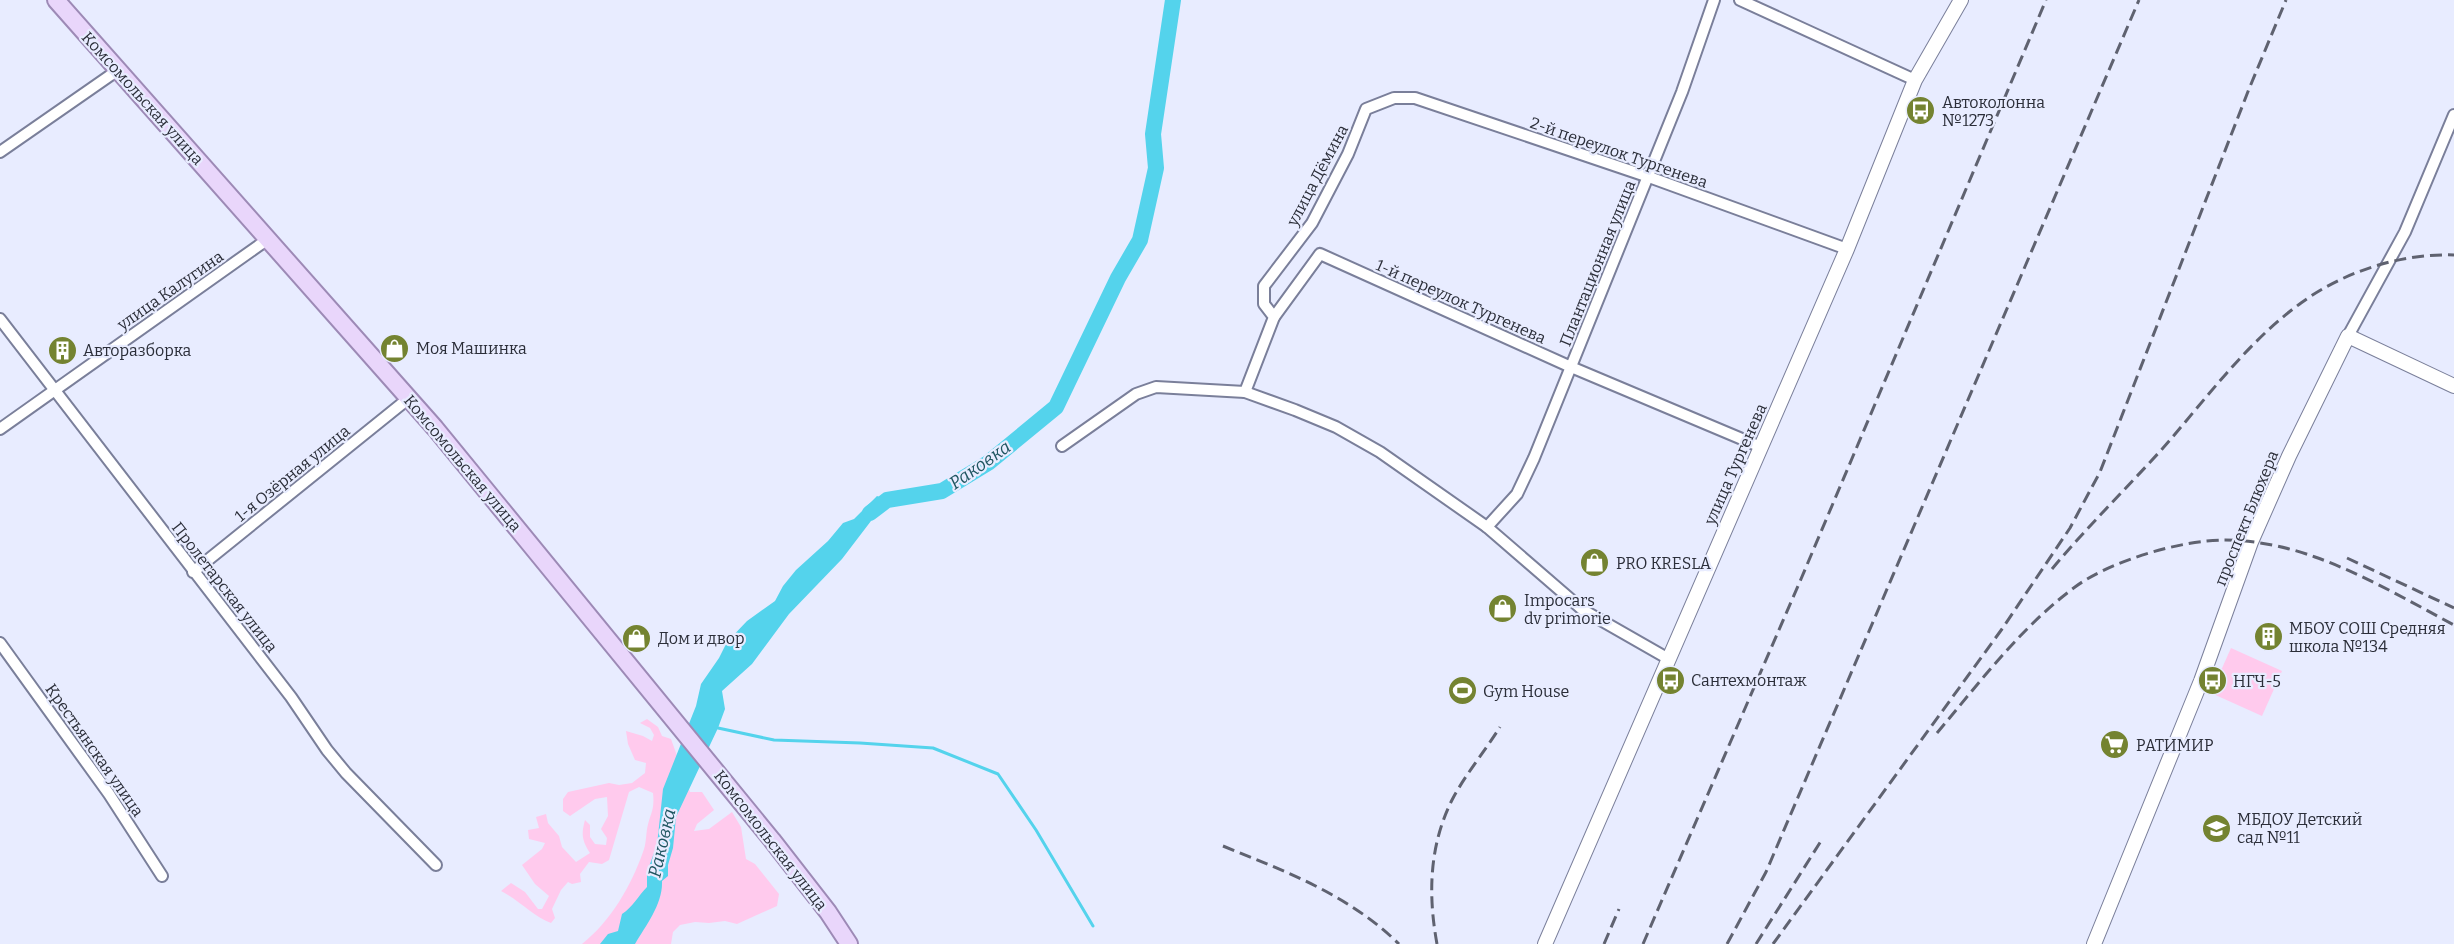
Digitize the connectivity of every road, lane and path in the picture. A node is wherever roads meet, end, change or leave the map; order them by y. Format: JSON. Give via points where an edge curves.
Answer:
{"nodes":[{"id":1,"x":56,"y":0,"type":"edge"},
{"id":2,"x":1714,"y":0,"type":"edge"},
{"id":3,"x":1740,"y":0,"type":"edge"},
{"id":4,"x":1961,"y":0,"type":"edge"},
{"id":5,"x":118,"y":70,"type":"junction"},
{"id":6,"x":1915,"y":80,"type":"junction"},
{"id":7,"x":1378,"y":103,"type":"joint"},
{"id":8,"x":2454,"y":115,"type":"edge"},
{"id":9,"x":0,"y":152,"type":"edge"},
{"id":10,"x":1649,"y":177,"type":"junction"},
{"id":11,"x":268,"y":239,"type":"junction"},
{"id":12,"x":1847,"y":249,"type":"junction"},
{"id":13,"x":1274,"y":317,"type":"junction"},
{"id":14,"x":0,"y":319,"type":"edge"},
{"id":15,"x":2348,"y":336,"type":"junction"},
{"id":16,"x":1571,"y":367,"type":"junction"},
{"id":17,"x":2454,"y":386,"type":"edge"},
{"id":18,"x":54,"y":391,"type":"junction"},
{"id":19,"x":1245,"y":392,"type":"junction"},
{"id":20,"x":409,"y":398,"type":"junction"},
{"id":21,"x":0,"y":429,"type":"edge"},
{"id":22,"x":1062,"y":446,"type":"dead end"},
{"id":23,"x":1761,"y":447,"type":"junction"},
{"id":24,"x":1487,"y":527,"type":"junction"},
{"id":25,"x":193,"y":572,"type":"junction"},
{"id":26,"x":0,"y":643,"type":"edge"},
{"id":27,"x":1667,"y":658,"type":"junction"},
{"id":28,"x":436,"y":865,"type":"dead end"},
{"id":29,"x":162,"y":876,"type":"dead end"},
{"id":30,"x":849,"y":944,"type":"edge"},
{"id":31,"x":1545,"y":944,"type":"edge"},
{"id":32,"x":2094,"y":944,"type":"edge"}],
"edges":[{"from":1,"to":5,"type":"main road","name":"Комсомольская улица"},
{"from":2,"to":10,"type":"street","name":"Плантационная улица"},
{"from":3,"to":6,"type":"street"},
{"from":4,"to":6,"type":"street","name":"улица Тургенева"},
{"from":5,"to":9,"type":"street"},
{"from":5,"to":11,"type":"main road","name":"Комсомольская улица"},
{"from":6,"to":12,"type":"street","name":"улица Тургенева"},
{"from":7,"to":10,"type":"street","name":"2-й переулок Тургенева","via":[[1415,98]]},
{"from":7,"to":13,"type":"street","name":"улица Дёмина","via":[[1366,110],[1312,224],[1264,286],[1264,304]]},
{"from":8,"to":15,"type":"street","name":"проспект Блюхера","via":[[2405,232]]},
{"from":10,"to":12,"type":"street","name":"2-й переулок Тургенева"},
{"from":10,"to":16,"type":"street","name":"Плантационная улица"},
{"from":11,"to":18,"type":"street","name":"улица Калугина"},
{"from":11,"to":20,"type":"main road","name":"Комсомольская улица"},
{"from":12,"to":23,"type":"street","name":"улица Тургенева"},
{"from":13,"to":16,"type":"street","name":"1-й переулок Тургенева","via":[[1320,254]]},
{"from":13,"to":19,"type":"street"},
{"from":14,"to":18,"type":"street","name":"Пролетарская улица"},
{"from":15,"to":17,"type":"street"},
{"from":15,"to":32,"type":"street","name":"проспект Блюхера","via":[[2252,542],[2201,681]]},
{"from":16,"to":23,"type":"street","name":"1-й переулок Тургенева"},
{"from":16,"to":24,"type":"street","name":"Плантационная улица","via":[[1517,494]]},
{"from":18,"to":21,"type":"street","name":"улица Калугина"},
{"from":18,"to":25,"type":"street","name":"Пролетарская улица"},
{"from":19,"to":22,"type":"street","via":[[1156,387],[1136,394]]},
{"from":19,"to":24,"type":"street","via":[[1336,427],[1380,452]]},
{"from":20,"to":25,"type":"street","name":"1-я Озёрная улица"},
{"from":20,"to":30,"type":"main road","name":"Комсомольская улица","via":[[772,840]]},
{"from":23,"to":27,"type":"street","name":"улица Тургенева"},
{"from":24,"to":27,"type":"street","via":[[1583,610]]},
{"from":25,"to":28,"type":"street","name":"Пролетарская улица","via":[[291,697],[327,750]]},
{"from":26,"to":29,"type":"street","name":"Крестьянская улица","via":[[109,794]]},
{"from":27,"to":31,"type":"street","name":"улица Тургенева"}]}
